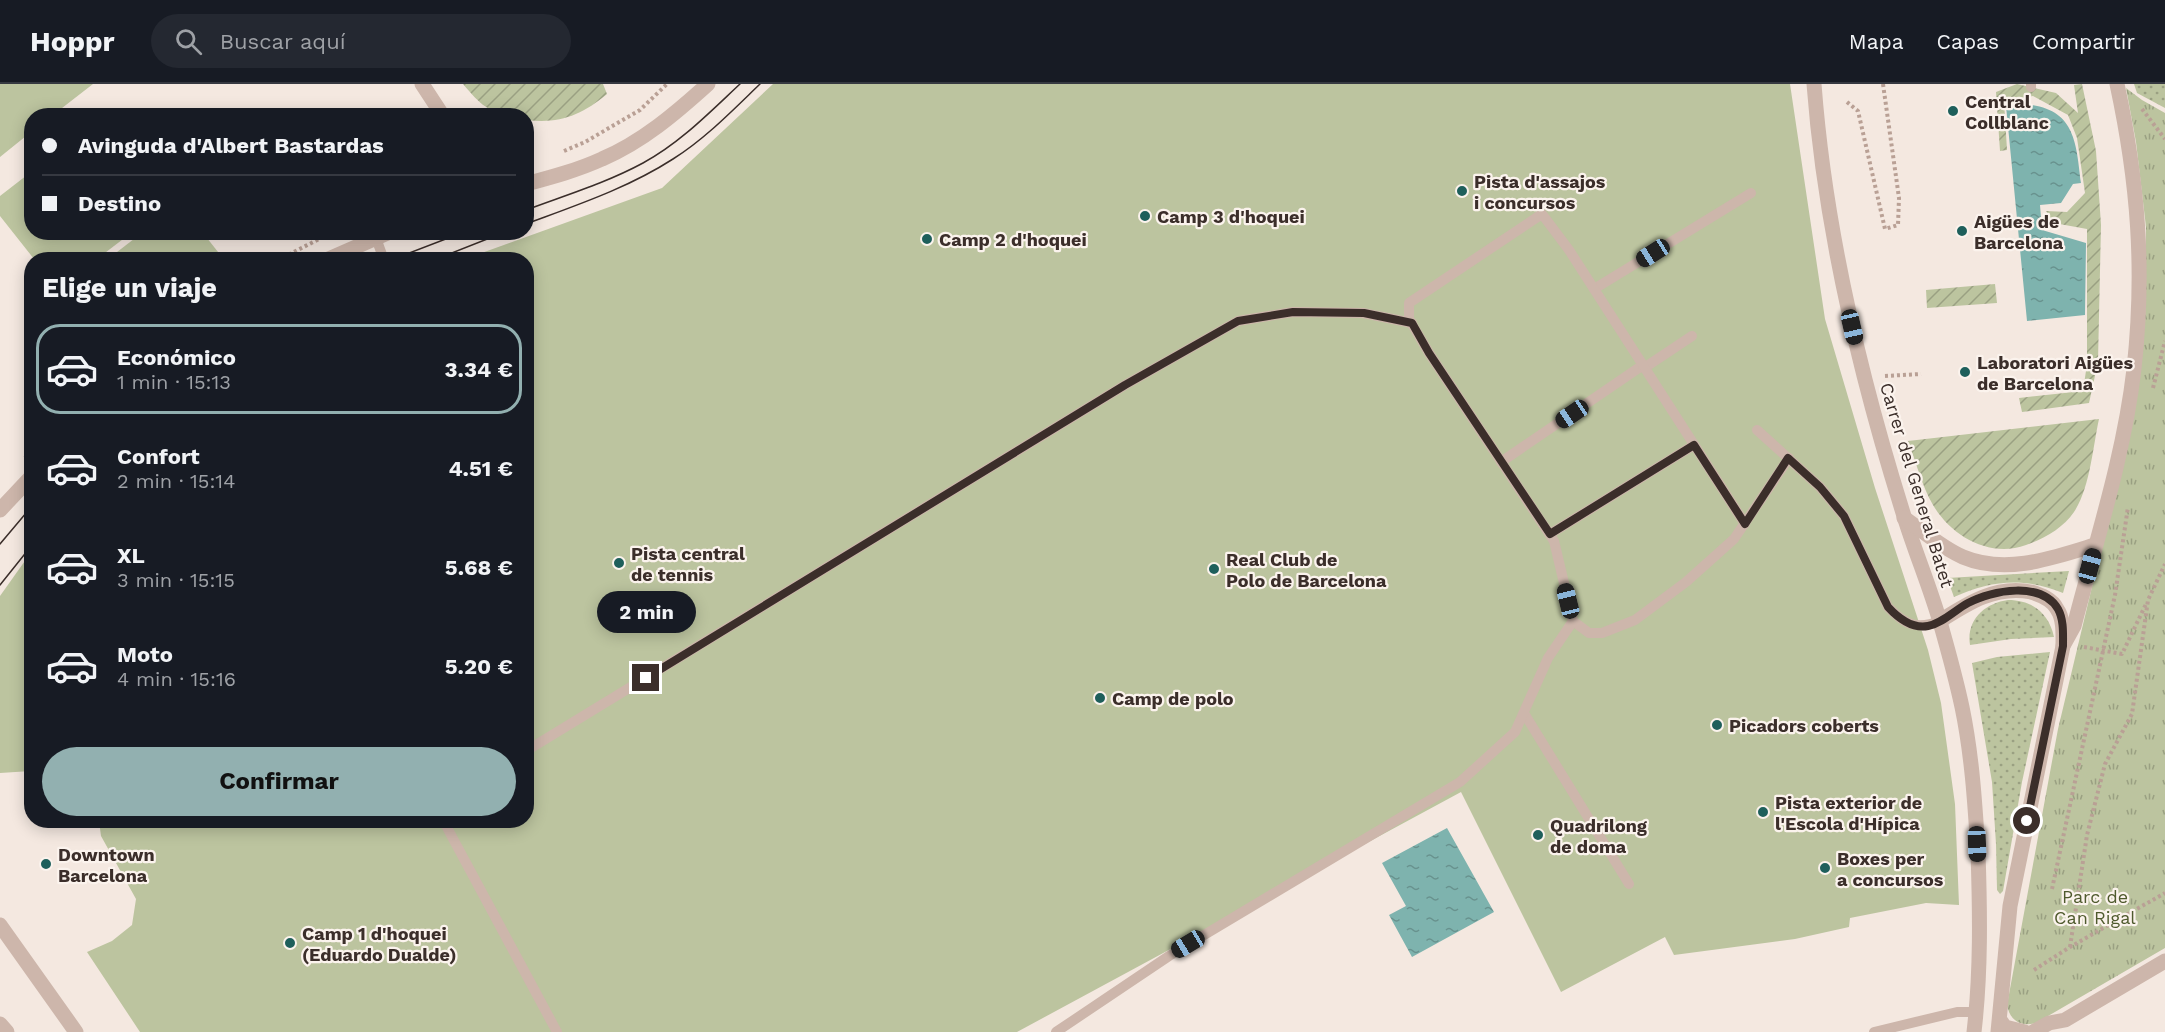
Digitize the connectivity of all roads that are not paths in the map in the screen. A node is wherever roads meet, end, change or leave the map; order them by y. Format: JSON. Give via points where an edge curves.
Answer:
{"nodes":[{"id":1,"x":422,"y":84,"type":"edge"},
{"id":2,"x":708,"y":84,"type":"edge"},
{"id":3,"x":1814,"y":84,"type":"edge"},
{"id":4,"x":2117,"y":84,"type":"edge"},
{"id":5,"x":438,"y":108,"type":"edge"},
{"id":6,"x":534,"y":181,"type":"edge"},
{"id":7,"x":1751,"y":194,"type":"dead end"},
{"id":8,"x":372,"y":240,"type":"edge"},
{"id":9,"x":344,"y":252,"type":"edge"},
{"id":10,"x":1594,"y":289,"type":"junction"},
{"id":11,"x":1412,"y":323,"type":"junction"},
{"id":12,"x":1692,"y":336,"type":"dead end"},
{"id":13,"x":1644,"y":367,"type":"junction"},
{"id":14,"x":1757,"y":430,"type":"dead end"},
{"id":15,"x":1694,"y":445,"type":"junction"},
{"id":16,"x":1788,"y":458,"type":"junction"},
{"id":17,"x":1502,"y":462,"type":"junction"},
{"id":18,"x":24,"y":484,"type":"edge"},
{"id":19,"x":0,"y":510,"type":"edge"},
{"id":20,"x":1904,"y":518,"type":"junction"},
{"id":21,"x":1745,"y":524,"type":"junction"},
{"id":22,"x":1550,"y":534,"type":"junction"},
{"id":23,"x":2095,"y":545,"type":"junction"},
{"id":24,"x":1573,"y":621,"type":"junction"},
{"id":25,"x":1940,"y":621,"type":"junction"},
{"id":26,"x":2070,"y":646,"type":"junction"},
{"id":27,"x":1524,"y":713,"type":"junction"},
{"id":28,"x":534,"y":746,"type":"edge"},
{"id":29,"x":447,"y":828,"type":"edge"},
{"id":30,"x":1629,"y":884,"type":"dead end"},
{"id":31,"x":0,"y":925,"type":"edge"},
{"id":32,"x":2165,"y":962,"type":"edge"},
{"id":33,"x":1976,"y":1012,"type":"junction"},
{"id":34,"x":0,"y":1024,"type":"edge"},
{"id":35,"x":1999,"y":1026,"type":"edge"},
{"id":36,"x":2060,"y":1026,"type":"edge"},
{"id":37,"x":7,"y":1032,"type":"edge"},
{"id":38,"x":76,"y":1032,"type":"edge"},
{"id":39,"x":557,"y":1032,"type":"edge"},
{"id":40,"x":1056,"y":1032,"type":"edge"},
{"id":41,"x":1874,"y":1032,"type":"edge"},
{"id":42,"x":1974,"y":1032,"type":"edge"},
{"id":43,"x":2025,"y":1032,"type":"edge"},
{"id":44,"x":2033,"y":1032,"type":"edge"}],
"edges":[{"from":1,"to":5,"type":"street"},
{"from":2,"to":6,"type":"street","via":[[628,146],[602,160]]},
{"from":3,"to":20,"type":"street","name":"Carrer del General Batet","via":[[1838,263],[1861,370]]},
{"from":4,"to":23,"type":"street","via":[[2135,178],[2140,257],[2138,317],[2120,450]]},
{"from":7,"to":10,"type":"lane"},
{"from":8,"to":9,"type":"street"},
{"from":10,"to":11,"type":"lane","via":[[1542,214],[1409,303]]},
{"from":10,"to":13,"type":"lane"},
{"from":11,"to":17,"type":"lane"},
{"from":11,"to":28,"type":"lane","via":[[1364,313],[1293,312],[1238,321],[1115,391]]},
{"from":12,"to":13,"type":"lane"},
{"from":13,"to":15,"type":"lane"},
{"from":13,"to":17,"type":"lane"},
{"from":14,"to":16,"type":"lane"},
{"from":15,"to":21,"type":"lane"},
{"from":15,"to":22,"type":"lane"},
{"from":16,"to":21,"type":"lane"},
{"from":16,"to":25,"type":"lane","via":[[1844,516],[1888,607],[1898,618],[1911,625],[1927,626]]},
{"from":17,"to":22,"type":"lane"},
{"from":18,"to":19,"type":"street"},
{"from":20,"to":23,"type":"street","via":[[1962,556],[1984,564],[2033,562]]},
{"from":20,"to":25,"type":"street","name":"Carrer del General Batet"},
{"from":21,"to":24,"type":"lane","via":[[1686,582],[1635,620],[1602,633],[1589,633]]},
{"from":22,"to":24,"type":"lane"},
{"from":23,"to":26,"type":"street"},
{"from":24,"to":27,"type":"lane","via":[[1548,658]]},
{"from":25,"to":26,"type":"street","via":[[1969,602],[2020,590],[2051,600],[2059,610]]},
{"from":25,"to":33,"type":"street","name":"Carrer del General Batet","via":[[1962,709],[1975,802],[1980,970]]},
{"from":26,"to":35,"type":"street","via":[[2010,906]]},
{"from":27,"to":30,"type":"lane"},
{"from":27,"to":40,"type":"lane","via":[[1515,732],[1460,782],[1169,956]]},
{"from":29,"to":39,"type":"lane"},
{"from":31,"to":38,"type":"street"},
{"from":32,"to":36,"type":"street"},
{"from":33,"to":41,"type":"lane","via":[[1957,1012]]},
{"from":33,"to":42,"type":"street","name":"Carrer del General Batet"},
{"from":34,"to":37,"type":"street"},
{"from":35,"to":43,"type":"street"},
{"from":36,"to":44,"type":"street","via":[[2049,1023]]}]}
